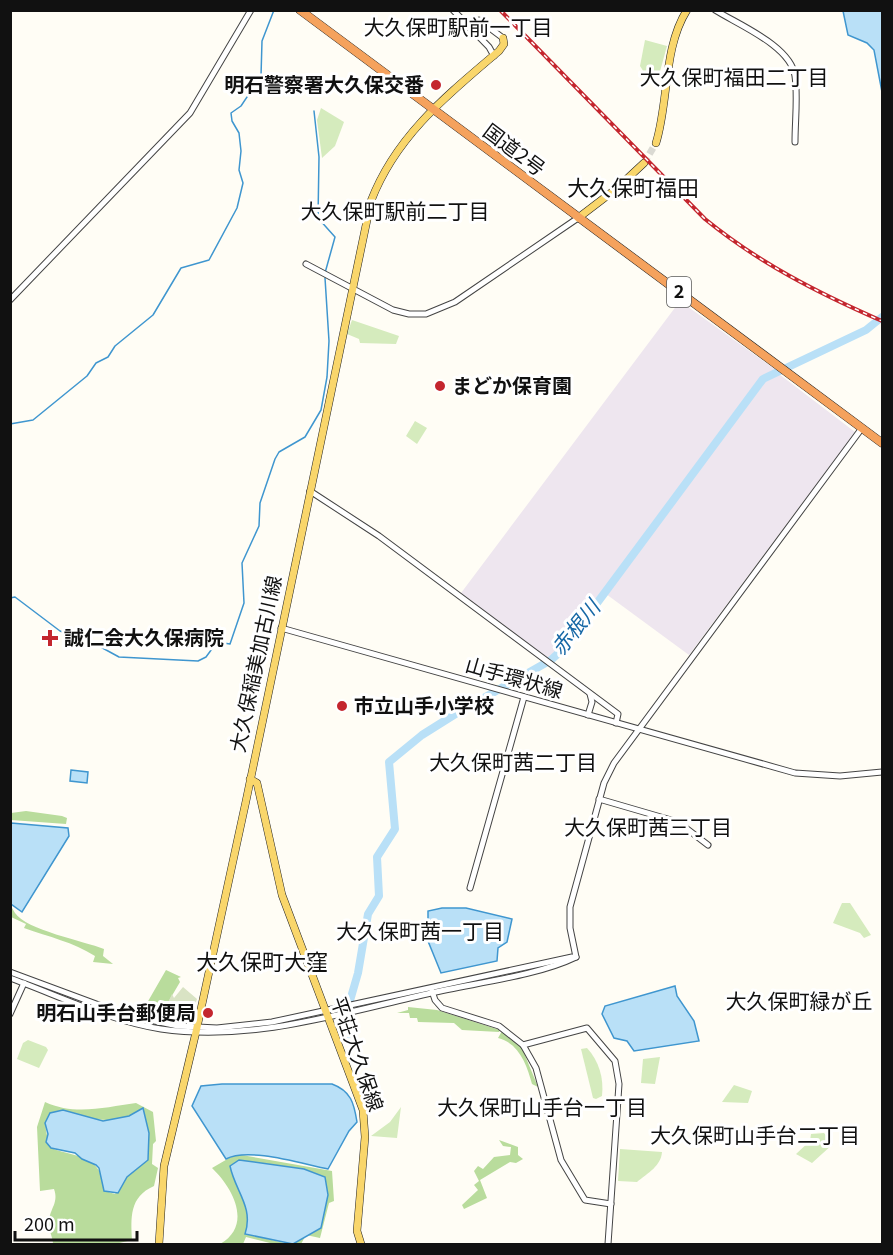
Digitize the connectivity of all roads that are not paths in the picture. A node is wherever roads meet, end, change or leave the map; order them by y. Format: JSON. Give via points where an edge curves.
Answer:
{"nodes":[{"id":1,"x":251,"y":10,"type":"edge"},
{"id":2,"x":300,"y":10,"type":"edge"},
{"id":3,"x":453,"y":10,"type":"edge"},
{"id":4,"x":687,"y":10,"type":"edge"},
{"id":5,"x":715,"y":10,"type":"edge"},
{"id":6,"x":469,"y":28,"type":"junction"},
{"id":7,"x":503,"y":38,"type":"joint"},
{"id":8,"x":494,"y":56,"type":"junction"},
{"id":9,"x":433,"y":110,"type":"junction"},
{"id":10,"x":795,"y":142,"type":"dead end"},
{"id":11,"x":656,"y":143,"type":"tunnel mouth"},
{"id":12,"x":644,"y":163,"type":"tunnel mouth"},
{"id":13,"x":578,"y":218,"type":"junction"},
{"id":14,"x":306,"y":264,"type":"dead end"},
{"id":15,"x":352,"y":288,"type":"junction"},
{"id":16,"x":10,"y":300,"type":"edge"},
{"id":17,"x":862,"y":428,"type":"junction"},
{"id":18,"x":882,"y":443,"type":"edge"},
{"id":19,"x":310,"y":491,"type":"junction"},
{"id":20,"x":280,"y":628,"type":"junction"},
{"id":21,"x":589,"y":692,"type":"junction"},
{"id":22,"x":524,"y":697,"type":"junction"},
{"id":23,"x":588,"y":715,"type":"junction"},
{"id":24,"x":616,"y":723,"type":"junction"},
{"id":25,"x":639,"y":730,"type":"junction"},
{"id":26,"x":882,"y":772,"type":"edge"},
{"id":27,"x":250,"y":779,"type":"junction"},
{"id":28,"x":599,"y":799,"type":"junction"},
{"id":29,"x":708,"y":845,"type":"dead end"},
{"id":30,"x":470,"y":888,"type":"dead end"},
{"id":31,"x":10,"y":972,"type":"edge"},
{"id":32,"x":10,"y":978,"type":"edge"},
{"id":33,"x":25,"y":981,"type":"junction"},
{"id":34,"x":432,"y":990,"type":"junction"},
{"id":35,"x":326,"y":1013,"type":"junction"},
{"id":36,"x":10,"y":1014,"type":"edge"},
{"id":37,"x":196,"y":1029,"type":"junction"},
{"id":38,"x":523,"y":1045,"type":"junction"},
{"id":39,"x":612,"y":1204,"type":"junction"},
{"id":40,"x":159,"y":1245,"type":"edge"},
{"id":41,"x":361,"y":1245,"type":"edge"},
{"id":42,"x":608,"y":1245,"type":"edge"}],
"edges":[{"from":1,"to":16,"type":"street","via":[[190,113]]},
{"from":2,"to":9,"type":"highway","name":"国道2号","number":"2"},
{"from":3,"to":6,"type":"street"},
{"from":4,"to":11,"type":"main road","via":[[674,42]]},
{"from":5,"to":10,"type":"street","via":[[775,46],[791,63],[795,76]]},
{"from":6,"to":7,"type":"street","via":[[479,20]]},
{"from":6,"to":8,"type":"street"},
{"from":7,"to":8,"type":"main road","via":[[502,47]]},
{"from":8,"to":9,"type":"main road","name":"大久保稲美加古川線"},
{"from":9,"to":13,"type":"highway","name":"国道2号","number":"2"},
{"from":9,"to":15,"type":"main road","name":"大久保稲美加古川線","via":[[394,152],[380,177]]},
{"from":12,"to":13,"type":"main road"},
{"from":13,"to":15,"type":"street","via":[[441,310],[426,314],[393,310]]},
{"from":13,"to":17,"type":"highway","name":"国道2号","number":"2"},
{"from":14,"to":15,"type":"street"},
{"from":15,"to":19,"type":"main road","name":"大久保稲美加古川線"},
{"from":17,"to":18,"type":"highway","name":"国道2号","number":"2"},
{"from":17,"to":25,"type":"street"},
{"from":19,"to":20,"type":"main road","name":"大久保稲美加古川線"},
{"from":19,"to":21,"type":"street","via":[[383,539]]},
{"from":20,"to":22,"type":"street","name":"山手環状線"},
{"from":20,"to":27,"type":"main road","name":"大久保稲美加古川線"},
{"from":21,"to":23,"type":"street","via":[[592,702]]},
{"from":21,"to":24,"type":"street","via":[[618,714]]},
{"from":22,"to":23,"type":"street","name":"山手環状線"},
{"from":22,"to":30,"type":"street"},
{"from":23,"to":24,"type":"street","name":"山手環状線"},
{"from":24,"to":25,"type":"street","name":"山手環状線"},
{"from":25,"to":26,"type":"street","name":"山手環状線","via":[[795,774]]},
{"from":25,"to":28,"type":"street","via":[[614,763]]},
{"from":27,"to":35,"type":"main road","name":"平荘大久保線","via":[[257,783],[282,895]]},
{"from":27,"to":37,"type":"main road","name":"大久保稲美加古川線"},
{"from":28,"to":29,"type":"street","via":[[678,822]]},
{"from":28,"to":34,"type":"street","via":[[570,907],[576,957],[564,963]]},
{"from":31,"to":33,"type":"street"},
{"from":32,"to":33,"type":"street"},
{"from":33,"to":36,"type":"street"},
{"from":33,"to":37,"type":"street","via":[[141,1025]]},
{"from":34,"to":35,"type":"street"},
{"from":34,"to":38,"type":"street","via":[[442,1008],[499,1026]]},
{"from":35,"to":37,"type":"street","via":[[241,1032]]},
{"from":35,"to":41,"type":"main road","name":"平荘大久保線","via":[[363,1110],[365,1137],[357,1231]]},
{"from":37,"to":40,"type":"main road","name":"大久保稲美加古川線","via":[[164,1166]]},
{"from":38,"to":39,"type":"street","via":[[536,1068],[564,1166],[585,1200]]},
{"from":38,"to":39,"type":"street","via":[[587,1028],[615,1061],[619,1084]]},
{"from":39,"to":42,"type":"street"}]}
